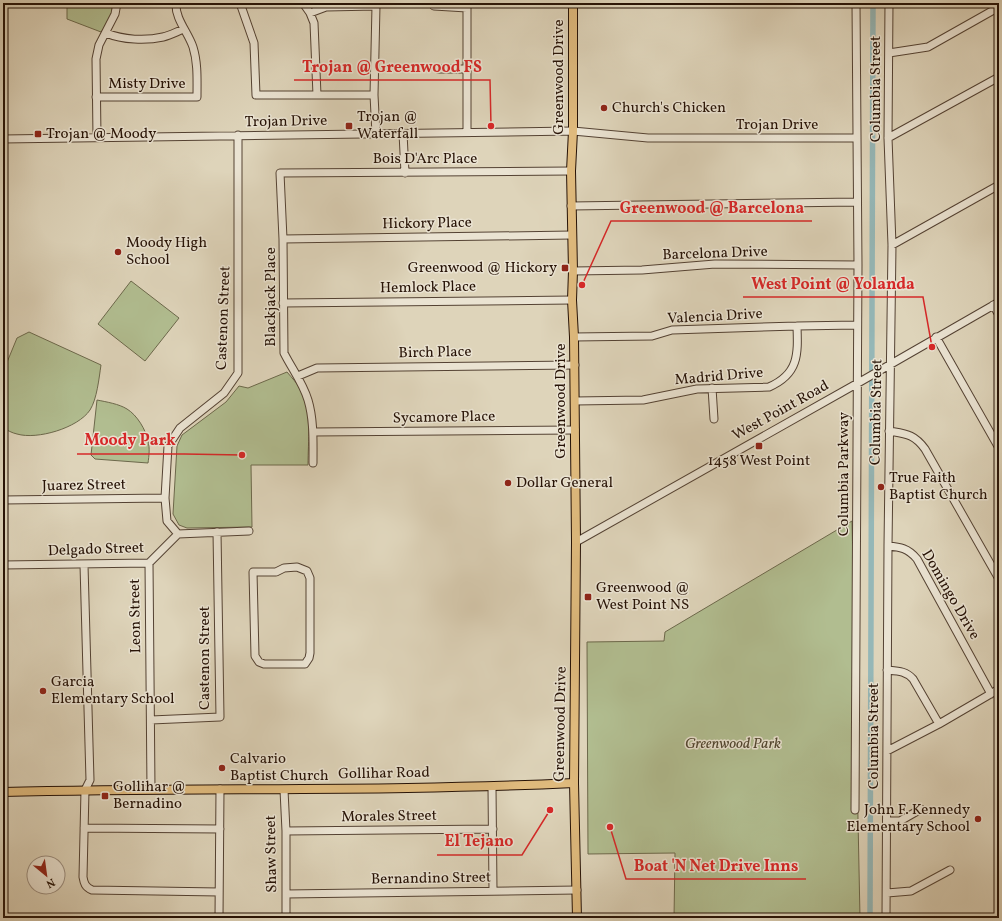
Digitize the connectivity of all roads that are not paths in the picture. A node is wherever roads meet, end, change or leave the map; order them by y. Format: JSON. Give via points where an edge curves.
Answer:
{"nodes":[{"id":1,"x":117,"y":3,"type":"edge"},
{"id":2,"x":176,"y":3,"type":"edge"},
{"id":3,"x":240,"y":3,"type":"edge"},
{"id":4,"x":303,"y":3,"type":"edge"},
{"id":5,"x":573,"y":3,"type":"edge"},
{"id":6,"x":856,"y":3,"type":"edge"},
{"id":7,"x":888,"y":3,"type":"edge"},
{"id":8,"x":434,"y":6,"type":"dead end"},
{"id":9,"x":999,"y":7,"type":"edge"},
{"id":10,"x":310,"y":13,"type":"junction"},
{"id":11,"x":184,"y":28,"type":"junction"},
{"id":12,"x":106,"y":33,"type":"junction"},
{"id":13,"x":889,"y":53,"type":"junction"},
{"id":14,"x":438,"y":69,"type":"dead end"},
{"id":15,"x":467,"y":69,"type":"junction"},
{"id":16,"x":999,"y":76,"type":"edge"},
{"id":17,"x":317,"y":95,"type":"junction"},
{"id":18,"x":374,"y":95,"type":"junction"},
{"id":19,"x":96,"y":97,"type":"junction"},
{"id":20,"x":573,"y":131,"type":"junction"},
{"id":21,"x":467,"y":132,"type":"junction"},
{"id":22,"x":403,"y":133,"type":"junction"},
{"id":23,"x":376,"y":134,"type":"junction"},
{"id":24,"x":238,"y":135,"type":"junction"},
{"id":25,"x":97,"y":137,"type":"junction"},
{"id":26,"x":856,"y":138,"type":"junction"},
{"id":27,"x":888,"y":138,"type":"junction"},
{"id":28,"x":3,"y":139,"type":"edge"},
{"id":29,"x":571,"y":171,"type":"junction"},
{"id":30,"x":280,"y":172,"type":"joint"},
{"id":31,"x":405,"y":173,"type":"junction"},
{"id":32,"x":999,"y":185,"type":"edge"},
{"id":33,"x":857,"y":202,"type":"junction"},
{"id":34,"x":571,"y":206,"type":"junction"},
{"id":35,"x":572,"y":235,"type":"junction"},
{"id":36,"x":283,"y":239,"type":"junction"},
{"id":37,"x":892,"y":245,"type":"junction"},
{"id":38,"x":858,"y":264,"type":"junction"},
{"id":39,"x":573,"y":271,"type":"junction"},
{"id":40,"x":572,"y":300,"type":"junction"},
{"id":41,"x":284,"y":302,"type":"junction"},
{"id":42,"x":996,"y":303,"type":"edge"},
{"id":43,"x":999,"y":315,"type":"edge"},
{"id":44,"x":797,"y":326,"type":"junction"},
{"id":45,"x":857,"y":326,"type":"junction"},
{"id":46,"x":574,"y":337,"type":"junction"},
{"id":47,"x":936,"y":338,"type":"junction"},
{"id":48,"x":575,"y":365,"type":"junction"},
{"id":49,"x":887,"y":366,"type":"junction"},
{"id":50,"x":298,"y":376,"type":"junction"},
{"id":51,"x":860,"y":381,"type":"junction"},
{"id":52,"x":712,"y":388,"type":"junction"},
{"id":53,"x":575,"y":401,"type":"junction"},
{"id":54,"x":714,"y":419,"type":"dead end"},
{"id":55,"x":575,"y":430,"type":"junction"},
{"id":56,"x":889,"y":431,"type":"junction"},
{"id":57,"x":313,"y":432,"type":"junction"},
{"id":58,"x":999,"y":448,"type":"edge"},
{"id":59,"x":313,"y":463,"type":"dead end"},
{"id":60,"x":165,"y":498,"type":"junction"},
{"id":61,"x":3,"y":500,"type":"edge"},
{"id":62,"x":218,"y":532,"type":"junction"},
{"id":63,"x":249,"y":532,"type":"dead end"},
{"id":64,"x":178,"y":534,"type":"junction"},
{"id":65,"x":576,"y":542,"type":"junction"},
{"id":66,"x":888,"y":546,"type":"junction"},
{"id":67,"x":149,"y":563,"type":"junction"},
{"id":68,"x":3,"y":565,"type":"edge"},
{"id":69,"x":84,"y":565,"type":"junction"},
{"id":70,"x":253,"y":572,"type":"joint"},
{"id":71,"x":999,"y":579,"type":"edge"},
{"id":72,"x":887,"y":670,"type":"junction"},
{"id":73,"x":999,"y":689,"type":"edge"},
{"id":74,"x":991,"y":694,"type":"junction"},
{"id":75,"x":151,"y":720,"type":"junction"},
{"id":76,"x":939,"y":724,"type":"junction"},
{"id":77,"x":888,"y":751,"type":"junction"},
{"id":78,"x":574,"y":783,"type":"junction"},
{"id":79,"x":492,"y":787,"type":"junction"},
{"id":80,"x":151,"y":789,"type":"junction"},
{"id":81,"x":220,"y":789,"type":"junction"},
{"id":82,"x":84,"y":790,"type":"junction"},
{"id":83,"x":284,"y":790,"type":"junction"},
{"id":84,"x":3,"y":792,"type":"edge"},
{"id":85,"x":921,"y":809,"type":"dead end"},
{"id":86,"x":855,"y":810,"type":"dead end"},
{"id":87,"x":887,"y":821,"type":"junction"},
{"id":88,"x":84,"y":828,"type":"junction"},
{"id":89,"x":220,"y":829,"type":"junction"},
{"id":90,"x":492,"y":829,"type":"junction"},
{"id":91,"x":286,"y":831,"type":"junction"},
{"id":92,"x":950,"y":870,"type":"dead end"},
{"id":93,"x":577,"y":890,"type":"junction"},
{"id":94,"x":493,"y":891,"type":"junction"},
{"id":95,"x":219,"y":892,"type":"junction"},
{"id":96,"x":886,"y":893,"type":"junction"},
{"id":97,"x":286,"y":894,"type":"junction"},
{"id":98,"x":219,"y":918,"type":"edge"},
{"id":99,"x":286,"y":918,"type":"edge"},
{"id":100,"x":577,"y":918,"type":"edge"},
{"id":101,"x":886,"y":918,"type":"edge"}],
"edges":[{"from":1,"to":12,"type":"street"},
{"from":2,"to":11,"type":"street","via":[[176,10]]},
{"from":3,"to":17,"type":"street","via":[[254,43],[256,94]]},
{"from":4,"to":10,"type":"street"},
{"from":5,"to":20,"type":"main road","name":"Greenwood Drive"},
{"from":6,"to":26,"type":"street","name":"Columbia Parkway"},
{"from":7,"to":13,"type":"street","name":"Columbia Street"},
{"from":8,"to":15,"type":"street","via":[[467,8]]},
{"from":9,"to":13,"type":"street","via":[[928,47]]},
{"from":10,"to":17,"type":"street","via":[[316,34]]},
{"from":10,"to":18,"type":"street","via":[[326,7],[376,6]]},
{"from":11,"to":12,"type":"street","via":[[165,36],[151,38],[118,37]]},
{"from":11,"to":19,"type":"street","name":"Misty Drive","via":[[196,59],[197,97]]},
{"from":12,"to":19,"type":"street","via":[[99,45],[96,59]]},
{"from":13,"to":27,"type":"street","name":"Columbia Street"},
{"from":14,"to":15,"type":"street"},
{"from":15,"to":21,"type":"street"},
{"from":16,"to":27,"type":"street"},
{"from":17,"to":18,"type":"street"},
{"from":18,"to":23,"type":"street"},
{"from":19,"to":25,"type":"street"},
{"from":20,"to":21,"type":"street","name":"Trojan Drive"},
{"from":20,"to":26,"type":"street","name":"Trojan Drive","via":[[648,138]]},
{"from":20,"to":29,"type":"main road","name":"Greenwood Drive"},
{"from":21,"to":22,"type":"street","name":"Trojan Drive"},
{"from":22,"to":23,"type":"street","name":"Trojan Drive"},
{"from":22,"to":31,"type":"street"},
{"from":23,"to":24,"type":"street","name":"Trojan Drive"},
{"from":24,"to":25,"type":"street","name":"Trojan Drive"},
{"from":24,"to":60,"type":"street","name":"Castenon Street","via":[[238,373],[224,393],[180,428],[168,446]]},
{"from":25,"to":28,"type":"street","name":"Trojan Drive"},
{"from":26,"to":33,"type":"street","name":"Columbia Parkway"},
{"from":27,"to":37,"type":"street","name":"Columbia Street"},
{"from":29,"to":31,"type":"street","name":"Bois D'Arc Place"},
{"from":29,"to":34,"type":"main road","name":"Greenwood Drive"},
{"from":30,"to":31,"type":"street","name":"Bois D'Arc Place"},
{"from":30,"to":36,"type":"street","name":"Blackjack Place"},
{"from":32,"to":37,"type":"street"},
{"from":33,"to":34,"type":"street"},
{"from":33,"to":38,"type":"street","name":"Columbia Parkway"},
{"from":34,"to":35,"type":"main road","name":"Greenwood Drive"},
{"from":35,"to":36,"type":"street","name":"Hickory Place"},
{"from":35,"to":39,"type":"main road","name":"Greenwood Drive"},
{"from":36,"to":41,"type":"street","name":"Blackjack Place"},
{"from":37,"to":49,"type":"street","name":"Columbia Street"},
{"from":38,"to":39,"type":"street","name":"Barcelona Drive","via":[[715,264],[642,270]]},
{"from":38,"to":45,"type":"street","name":"Columbia Parkway"},
{"from":39,"to":40,"type":"main road","name":"Greenwood Drive"},
{"from":40,"to":41,"type":"street","name":"Hemlock Place"},
{"from":40,"to":46,"type":"main road","name":"Greenwood Drive"},
{"from":41,"to":50,"type":"street","name":"Blackjack Place","via":[[284,353]]},
{"from":42,"to":43,"type":"street"},
{"from":42,"to":47,"type":"street","name":"West Point Road"},
{"from":44,"to":45,"type":"street","name":"Valencia Drive"},
{"from":44,"to":46,"type":"street","name":"Valencia Drive","via":[[672,330],[652,336]]},
{"from":44,"to":52,"type":"street","name":"Madrid Drive","via":[[798,353],[795,363],[790,372],[778,383],[762,388]]},
{"from":45,"to":51,"type":"street","name":"Columbia Parkway"},
{"from":46,"to":48,"type":"main road","name":"Greenwood Drive"},
{"from":47,"to":49,"type":"street","name":"West Point Road"},
{"from":47,"to":58,"type":"street"},
{"from":48,"to":50,"type":"street","name":"Birch Place","via":[[317,368]]},
{"from":48,"to":53,"type":"main road","name":"Greenwood Drive"},
{"from":49,"to":51,"type":"street","name":"West Point Road"},
{"from":49,"to":56,"type":"street","name":"Columbia Street"},
{"from":50,"to":57,"type":"street","name":"Blackjack Place","via":[[308,400]]},
{"from":51,"to":65,"type":"street","name":"West Point Road"},
{"from":51,"to":86,"type":"street","name":"Columbia Parkway"},
{"from":52,"to":53,"type":"street","name":"Madrid Drive","via":[[643,400]]},
{"from":52,"to":54,"type":"street"},
{"from":53,"to":55,"type":"main road","name":"Greenwood Drive"},
{"from":55,"to":57,"type":"street","name":"Sycamore Place"},
{"from":55,"to":65,"type":"main road","name":"Greenwood Drive"},
{"from":56,"to":66,"type":"street","name":"Columbia Street"},
{"from":56,"to":71,"type":"street","via":[[908,434],[920,442]]},
{"from":57,"to":59,"type":"street","name":"Blackjack Place"},
{"from":60,"to":61,"type":"street","name":"Juarez Street"},
{"from":60,"to":64,"type":"street","via":[[168,521]]},
{"from":62,"to":63,"type":"street"},
{"from":62,"to":64,"type":"street"},
{"from":62,"to":75,"type":"street","name":"Castenon Street","via":[[220,717]]},
{"from":64,"to":67,"type":"street","name":"Delgado Street"},
{"from":65,"to":78,"type":"main road","name":"Greenwood Drive"},
{"from":66,"to":72,"type":"street","name":"Columbia Street"},
{"from":66,"to":74,"type":"street","name":"Domingo Drive","via":[[908,550],[917,559]]},
{"from":67,"to":69,"type":"street","name":"Delgado Street"},
{"from":67,"to":75,"type":"street","name":"Leon Street"},
{"from":68,"to":69,"type":"street","name":"Delgado Street"},
{"from":69,"to":82,"type":"street","via":[[90,780]]},
{"from":70,"to":70,"type":"street","via":[[276,572],[284,568],[307,571],[310,578],[310,653],[305,664],[264,664],[255,656]]},
{"from":72,"to":76,"type":"street","via":[[902,671],[910,675]]},
{"from":72,"to":77,"type":"street","name":"Columbia Street"},
{"from":73,"to":74,"type":"street"},
{"from":74,"to":76,"type":"street"},
{"from":75,"to":80,"type":"street","name":"Leon Street"},
{"from":76,"to":77,"type":"street"},
{"from":77,"to":87,"type":"street","name":"Columbia Street"},
{"from":78,"to":79,"type":"main road","name":"Gollihar Road"},
{"from":78,"to":93,"type":"main road","name":"Greenwood Drive"},
{"from":79,"to":83,"type":"main road","name":"Gollihar Road"},
{"from":79,"to":90,"type":"street"},
{"from":80,"to":81,"type":"main road","name":"Gollihar Road"},
{"from":80,"to":82,"type":"main road","name":"Gollihar Road"},
{"from":81,"to":83,"type":"main road","name":"Gollihar Road"},
{"from":81,"to":89,"type":"street"},
{"from":82,"to":84,"type":"main road","name":"Gollihar Road"},
{"from":82,"to":88,"type":"street"},
{"from":83,"to":91,"type":"street","name":"Shaw Street"},
{"from":85,"to":87,"type":"street","via":[[900,821]]},
{"from":87,"to":96,"type":"street","name":"Columbia Street"},
{"from":88,"to":89,"type":"street"},
{"from":88,"to":95,"type":"street","via":[[83,877],[87,888]]},
{"from":89,"to":95,"type":"street"},
{"from":90,"to":91,"type":"street","name":"Morales Street"},
{"from":90,"to":94,"type":"street"},
{"from":91,"to":97,"type":"street","name":"Shaw Street"},
{"from":92,"to":96,"type":"street","via":[[911,891]]},
{"from":93,"to":94,"type":"street","name":"Bernandino Street"},
{"from":93,"to":100,"type":"main road","name":"Greenwood Drive"},
{"from":94,"to":97,"type":"street","name":"Bernandino Street"},
{"from":95,"to":98,"type":"street"},
{"from":96,"to":101,"type":"street","name":"Columbia Street"},
{"from":97,"to":99,"type":"street","name":"Shaw Street"}]}
